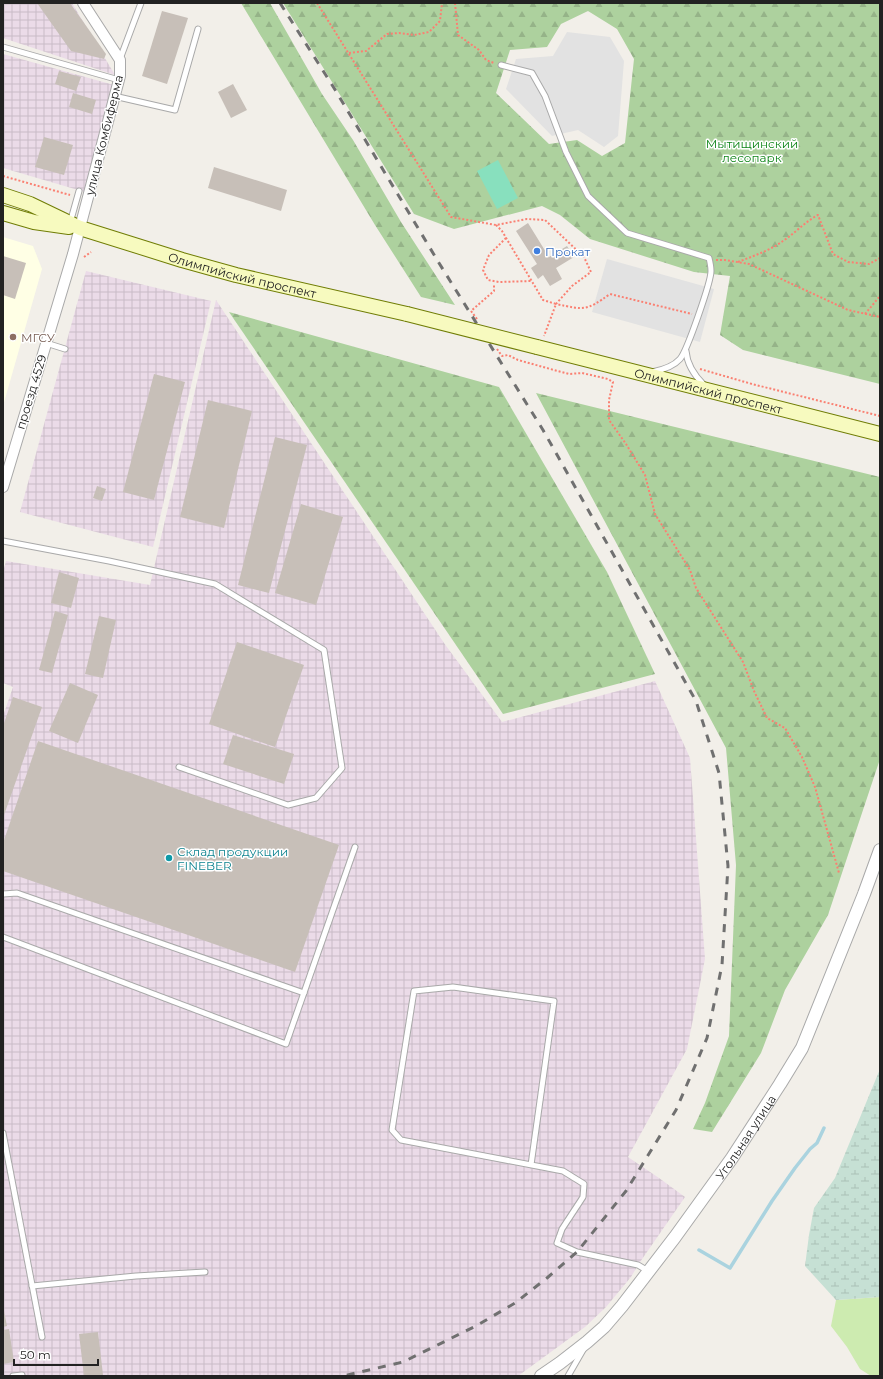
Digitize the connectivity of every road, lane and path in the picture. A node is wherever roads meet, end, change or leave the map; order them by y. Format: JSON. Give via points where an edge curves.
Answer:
{"nodes":[{"id":1,"x":83,"y":3,"type":"edge"},
{"id":2,"x":141,"y":3,"type":"edge"},
{"id":3,"x":317,"y":3,"type":"edge"},
{"id":4,"x":442,"y":3,"type":"edge"},
{"id":5,"x":455,"y":3,"type":"edge"},
{"id":6,"x":198,"y":29,"type":"dead end"},
{"id":7,"x":3,"y":47,"type":"edge"},
{"id":8,"x":348,"y":53,"type":"junction"},
{"id":9,"x":120,"y":60,"type":"junction"},
{"id":10,"x":501,"y":65,"type":"joint"},
{"id":11,"x":119,"y":80,"type":"junction"},
{"id":12,"x":113,"y":95,"type":"junction"},
{"id":13,"x":3,"y":176,"type":"edge"},
{"id":14,"x":79,"y":191,"type":"dead end"},
{"id":15,"x":3,"y":195,"type":"edge"},
{"id":16,"x":77,"y":198,"type":"junction"},
{"id":17,"x":3,"y":213,"type":"edge"},
{"id":18,"x":75,"y":226,"type":"junction"},
{"id":19,"x":496,"y":226,"type":"junction"},
{"id":20,"x":506,"y":238,"type":"junction"},
{"id":21,"x":91,"y":252,"type":"dead end"},
{"id":22,"x":84,"y":257,"type":"dead end"},
{"id":23,"x":709,"y":258,"type":"junction"},
{"id":24,"x":880,"y":258,"type":"edge"},
{"id":25,"x":738,"y":262,"type":"junction"},
{"id":26,"x":531,"y":281,"type":"junction"},
{"id":27,"x":880,"y":296,"type":"edge"},
{"id":28,"x":556,"y":304,"type":"junction"},
{"id":29,"x":865,"y":314,"type":"junction"},
{"id":30,"x":698,"y":315,"type":"junction"},
{"id":31,"x":880,"y":317,"type":"edge"},
{"id":32,"x":537,"y":342,"type":"junction"},
{"id":33,"x":46,"y":344,"type":"junction"},
{"id":34,"x":65,"y":349,"type":"dead end"},
{"id":35,"x":686,"y":350,"type":"junction"},
{"id":36,"x":698,"y":368,"type":"dead end"},
{"id":37,"x":645,"y":374,"type":"junction"},
{"id":38,"x":612,"y":382,"type":"dead end"},
{"id":39,"x":711,"y":391,"type":"junction"},
{"id":40,"x":880,"y":416,"type":"edge"},
{"id":41,"x":880,"y":434,"type":"edge"},
{"id":42,"x":3,"y":487,"type":"edge"},
{"id":43,"x":3,"y":541,"type":"edge"},
{"id":44,"x":179,"y":767,"type":"dead end"},
{"id":45,"x":355,"y":847,"type":"dead end"},
{"id":46,"x":880,"y":850,"type":"edge"},
{"id":47,"x":839,"y":873,"type":"dead end"},
{"id":48,"x":3,"y":894,"type":"edge"},
{"id":49,"x":3,"y":937,"type":"edge"},
{"id":50,"x":304,"y":993,"type":"junction"},
{"id":51,"x":3,"y":1134,"type":"edge"},
{"id":52,"x":531,"y":1165,"type":"junction"},
{"id":53,"x":649,"y":1271,"type":"junction"},
{"id":54,"x":205,"y":1272,"type":"dead end"},
{"id":55,"x":32,"y":1286,"type":"junction"},
{"id":56,"x":42,"y":1337,"type":"dead end"},
{"id":57,"x":587,"y":1342,"type":"junction"},
{"id":58,"x":22,"y":1375,"type":"dead end"},
{"id":59,"x":13,"y":1376,"type":"edge"},
{"id":60,"x":541,"y":1376,"type":"edge"},
{"id":61,"x":568,"y":1376,"type":"edge"}],
"edges":[{"from":1,"to":9,"type":"street","name":"улица Комбиферма"},
{"from":2,"to":9,"type":"lane"},
{"from":3,"to":8,"type":"path"},
{"from":4,"to":8,"type":"path","via":[[440,21],[429,32],[387,34],[366,51]]},
{"from":5,"to":10,"type":"path","via":[[458,34],[479,50],[486,60]]},
{"from":6,"to":12,"type":"lane","via":[[175,110]]},
{"from":7,"to":11,"type":"lane"},
{"from":8,"to":19,"type":"path","via":[[451,217]]},
{"from":9,"to":11,"type":"street","name":"улица Комбиферма"},
{"from":10,"to":23,"type":"lane","via":[[532,73],[545,96],[566,152],[588,196],[627,233]]},
{"from":11,"to":12,"type":"street","name":"улица Комбиферма"},
{"from":12,"to":18,"type":"street","name":"улица Комбиферма"},
{"from":13,"to":16,"type":"path"},
{"from":14,"to":16,"type":"lane"},
{"from":15,"to":18,"type":"main road","name":"Олимпийский проспект","via":[[30,204]]},
{"from":16,"to":18,"type":"lane"},
{"from":17,"to":18,"type":"main road","name":"Олимпийский проспект","via":[[34,222]]},
{"from":18,"to":32,"type":"main road","name":"Олимпийский проспект","bridge":true,"via":[[236,275]]},
{"from":18,"to":33,"type":"street","name":"проезд 4529"},
{"from":19,"to":20,"type":"path"},
{"from":19,"to":28,"type":"path","via":[[527,219],[545,220],[584,257],[591,272],[572,286]]},
{"from":20,"to":26,"type":"path"},
{"from":20,"to":26,"type":"path","via":[[489,256],[483,270],[488,280]]},
{"from":21,"to":22,"type":"path"},
{"from":23,"to":25,"type":"path"},
{"from":23,"to":30,"type":"lane","via":[[711,271],[707,292]]},
{"from":24,"to":25,"type":"path","via":[[869,264],[848,262],[833,254],[818,215],[784,241]]},
{"from":25,"to":29,"type":"path","via":[[749,264],[848,310]]},
{"from":26,"to":28,"type":"path","via":[[543,300]]},
{"from":27,"to":29,"type":"path"},
{"from":28,"to":30,"type":"path","via":[[580,309],[594,306],[610,294]]},
{"from":28,"to":32,"type":"path","via":[[544,338]]},
{"from":29,"to":31,"type":"path"},
{"from":30,"to":35,"type":"lane"},
{"from":32,"to":37,"type":"main road","name":"Олимпийский проспект"},
{"from":33,"to":34,"type":"lane"},
{"from":33,"to":42,"type":"street","name":"проезд 4529"},
{"from":35,"to":37,"type":"lane","via":[[681,359],[672,365]]},
{"from":35,"to":39,"type":"lane","via":[[692,372]]},
{"from":36,"to":40,"type":"path"},
{"from":37,"to":39,"type":"main road","name":"Олимпийский проспект"},
{"from":38,"to":47,"type":"path","via":[[609,400],[610,420],[645,475],[655,514],[690,570],[696,588],[743,662],[767,718],[785,728],[802,757],[815,787]]},
{"from":39,"to":41,"type":"main road","name":"Олимпийский проспект"},
{"from":43,"to":44,"type":"lane","via":[[215,584],[324,650],[342,768],[316,798],[288,805]]},
{"from":45,"to":50,"type":"lane"},
{"from":46,"to":53,"type":"street","name":"Угольная улица","via":[[802,1048],[732,1158]]},
{"from":48,"to":50,"type":"lane","via":[[17,893]]},
{"from":49,"to":50,"type":"lane","via":[[286,1044]]},
{"from":51,"to":55,"type":"lane"},
{"from":52,"to":52,"type":"lane","via":[[401,1140],[392,1130],[414,991],[453,988],[554,1001]]},
{"from":52,"to":53,"type":"lane","via":[[564,1171],[584,1184],[584,1197],[562,1229],[557,1243],[578,1252],[638,1265]]},
{"from":53,"to":57,"type":"street","name":"Угольная улица","via":[[604,1327]]},
{"from":54,"to":55,"type":"lane"},
{"from":55,"to":56,"type":"lane"},
{"from":57,"to":60,"type":"street","name":"Угольная улица"},
{"from":57,"to":61,"type":"lane"},
{"from":58,"to":59,"type":"lane"}]}
